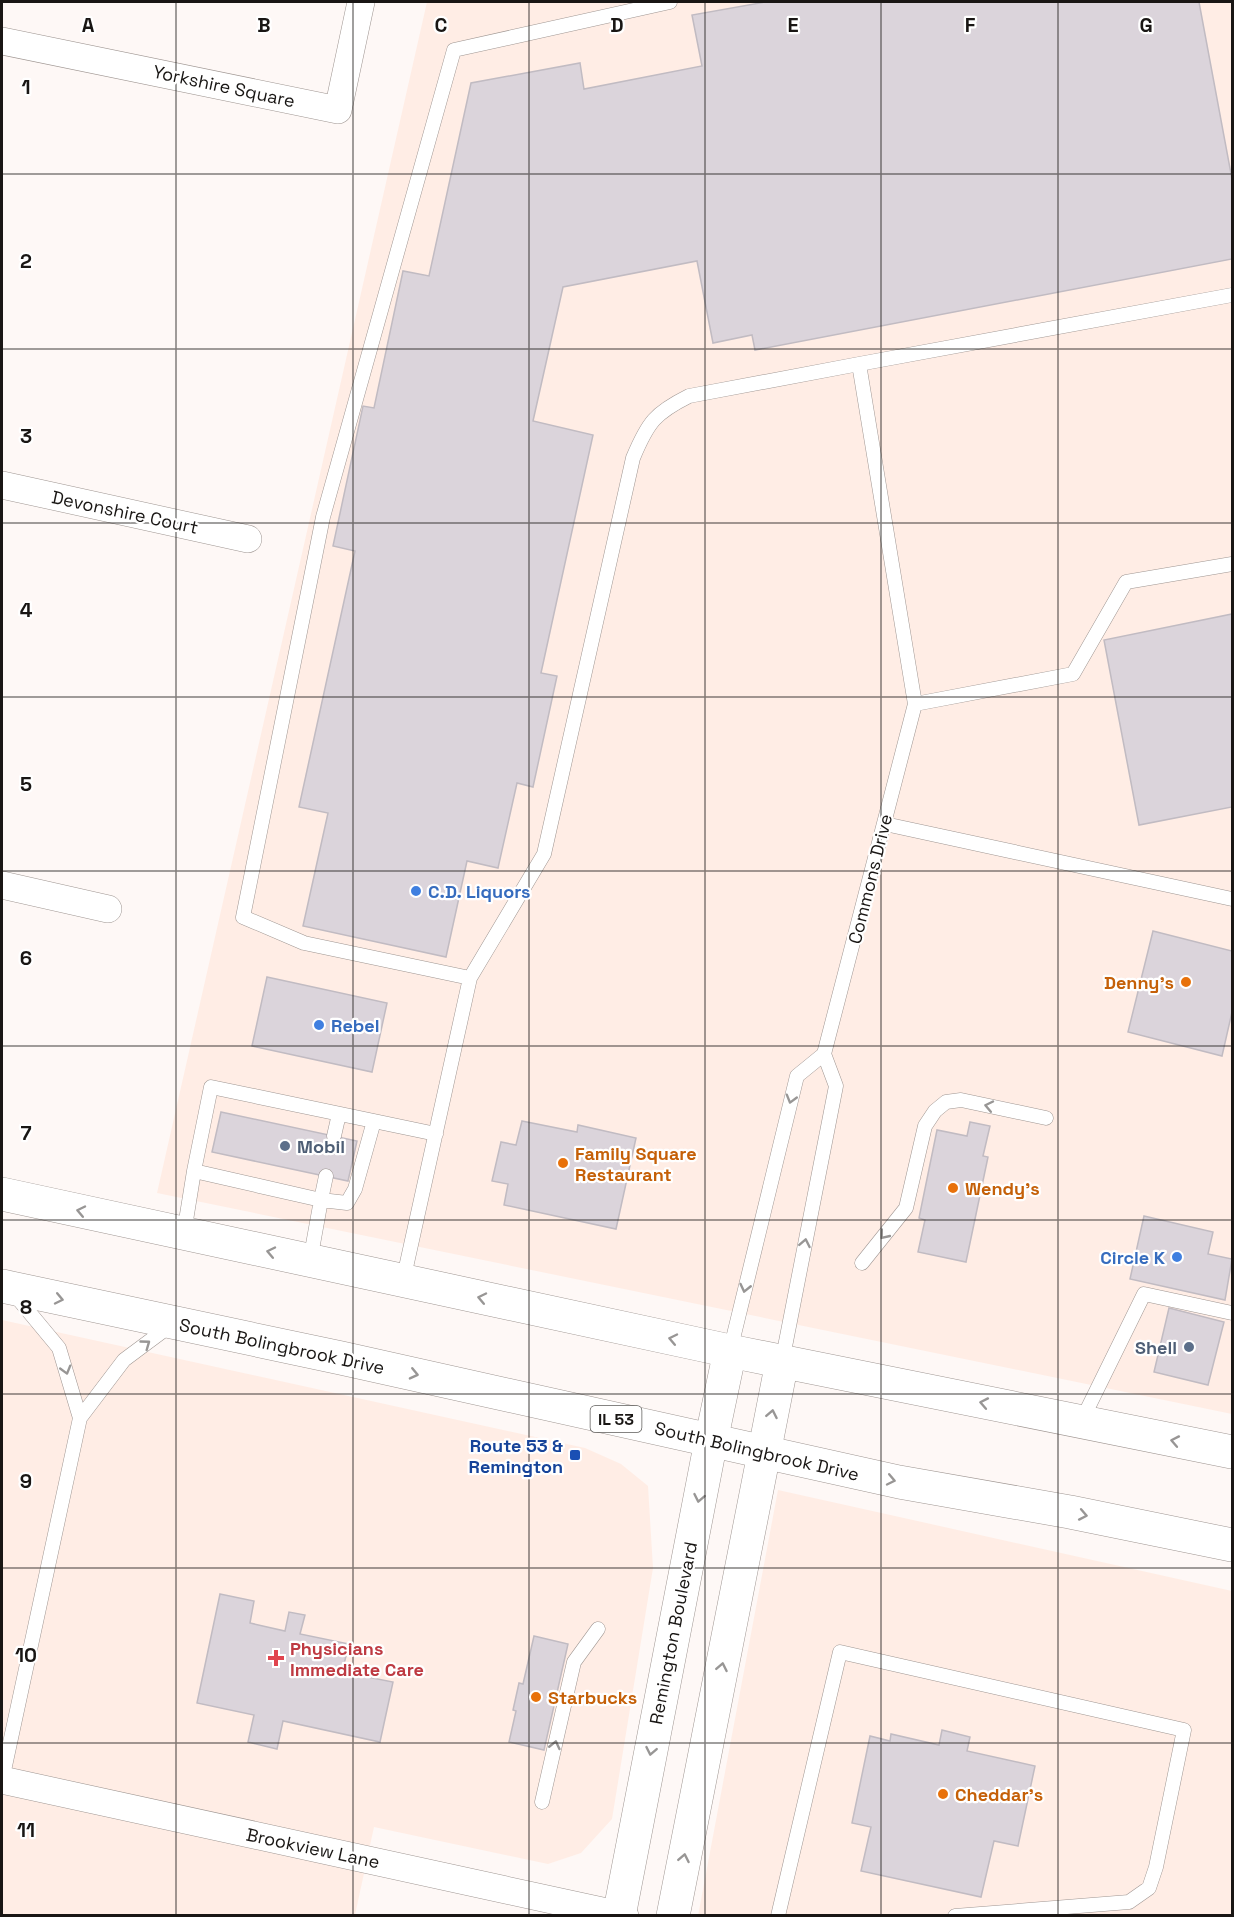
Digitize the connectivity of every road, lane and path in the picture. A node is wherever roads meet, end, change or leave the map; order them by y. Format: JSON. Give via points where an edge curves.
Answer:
{"nodes":[{"id":1,"x":361,"y":2,"type":"edge"},
{"id":2,"x":670,"y":2,"type":"edge"},
{"id":3,"x":2,"y":40,"type":"edge"},
{"id":4,"x":1233,"y":295,"type":"edge"},
{"id":5,"x":859,"y":364,"type":"junction"},
{"id":6,"x":2,"y":485,"type":"edge"},
{"id":7,"x":248,"y":539,"type":"dead end"},
{"id":8,"x":1233,"y":564,"type":"edge"},
{"id":9,"x":915,"y":704,"type":"junction"},
{"id":10,"x":885,"y":824,"type":"junction"},
{"id":11,"x":2,"y":885,"type":"edge"},
{"id":12,"x":1233,"y":899,"type":"edge"},
{"id":13,"x":108,"y":909,"type":"dead end"},
{"id":14,"x":470,"y":978,"type":"junction"},
{"id":15,"x":824,"y":1054,"type":"junction"},
{"id":16,"x":339,"y":1114,"type":"junction"},
{"id":17,"x":1046,"y":1118,"type":"dead end"},
{"id":18,"x":374,"y":1121,"type":"junction"},
{"id":19,"x":436,"y":1134,"type":"junction"},
{"id":20,"x":334,"y":1136,"type":"dead end"},
{"id":21,"x":194,"y":1171,"type":"junction"},
{"id":22,"x":326,"y":1176,"type":"dead end"},
{"id":23,"x":2,"y":1194,"type":"edge"},
{"id":24,"x":321,"y":1200,"type":"junction"},
{"id":25,"x":184,"y":1233,"type":"junction"},
{"id":26,"x":310,"y":1261,"type":"junction"},
{"id":27,"x":861,"y":1263,"type":"dead end"},
{"id":28,"x":404,"y":1281,"type":"junction"},
{"id":29,"x":5,"y":1287,"type":"edge"},
{"id":30,"x":1233,"y":1313,"type":"edge"},
{"id":31,"x":175,"y":1323,"type":"junction"},
{"id":32,"x":730,"y":1351,"type":"junction"},
{"id":33,"x":782,"y":1362,"type":"junction"},
{"id":34,"x":80,"y":1419,"type":"junction"},
{"id":35,"x":1081,"y":1422,"type":"junction"},
{"id":36,"x":711,"y":1440,"type":"junction"},
{"id":37,"x":1232,"y":1449,"type":"edge"},
{"id":38,"x":765,"y":1452,"type":"junction"},
{"id":39,"x":1233,"y":1545,"type":"edge"},
{"id":40,"x":598,"y":1629,"type":"dead end"},
{"id":41,"x":2,"y":1780,"type":"edge"},
{"id":42,"x":542,"y":1802,"type":"dead end"},
{"id":43,"x":619,"y":1915,"type":"edge"},
{"id":44,"x":624,"y":1916,"type":"edge"},
{"id":45,"x":673,"y":1916,"type":"edge"},
{"id":46,"x":778,"y":1916,"type":"edge"},
{"id":47,"x":954,"y":1916,"type":"edge"}],
"edges":[{"from":1,"to":3,"type":"street","name":"Yorkshire Square","via":[[338,110]]},
{"from":2,"to":14,"type":"lane","via":[[454,50],[321,528],[243,917],[303,943]]},
{"from":4,"to":5,"type":"lane"},
{"from":5,"to":9,"type":"lane"},
{"from":5,"to":14,"type":"lane","via":[[689,396],[665,409],[644,431],[631,469],[544,854]]},
{"from":6,"to":7,"type":"street","name":"Devonshire Court"},
{"from":8,"to":9,"type":"lane","via":[[1126,582],[1073,674]]},
{"from":9,"to":10,"type":"lane","name":"Commons Drive"},
{"from":10,"to":12,"type":"lane"},
{"from":10,"to":15,"type":"lane","name":"Commons Drive"},
{"from":11,"to":13,"type":"street"},
{"from":14,"to":19,"type":"lane"},
{"from":15,"to":32,"type":"lane","one_way":true,"via":[[797,1076]]},
{"from":33,"to":15,"type":"lane","one_way":true,"via":[[836,1086]]},
{"from":16,"to":18,"type":"lane"},
{"from":16,"to":20,"type":"lane"},
{"from":16,"to":21,"type":"lane","via":[[211,1087]]},
{"from":17,"to":27,"type":"lane","one_way":true,"via":[[962,1100],[946,1102],[935,1110],[926,1126],[906,1208]]},
{"from":18,"to":19,"type":"lane"},
{"from":18,"to":24,"type":"lane","via":[[355,1189],[346,1203]]},
{"from":19,"to":28,"type":"lane"},
{"from":21,"to":24,"type":"lane"},
{"from":21,"to":25,"type":"lane"},
{"from":22,"to":24,"type":"lane"},
{"from":25,"to":23,"type":"main road","one_way":true},
{"from":24,"to":26,"type":"lane"},
{"from":26,"to":25,"type":"main road","one_way":true},
{"from":26,"to":28,"type":"main road"},
{"from":32,"to":28,"type":"main road","one_way":true},
{"from":29,"to":31,"type":"main road","name":"South Bolingbrook Drive","number":"IL 53","one_way":true},
{"from":29,"to":34,"type":"lane","one_way":true,"via":[[59,1348]]},
{"from":30,"to":35,"type":"lane","via":[[1144,1294]]},
{"from":34,"to":31,"type":"lane","one_way":true,"via":[[124,1360]]},
{"from":31,"to":36,"type":"main road","name":"South Bolingbrook Drive","number":"IL 53","one_way":true},
{"from":32,"to":33,"type":"main road"},
{"from":32,"to":36,"type":"main road","name":"Remington Boulevard"},
{"from":35,"to":33,"type":"main road","one_way":true},
{"from":38,"to":33,"type":"main road","one_way":true},
{"from":34,"to":41,"type":"lane"},
{"from":37,"to":35,"type":"main road","one_way":true},
{"from":36,"to":38,"type":"main road","name":"South Bolingbrook Drive","number":"IL 53"},
{"from":36,"to":43,"type":"main road","name":"Remington Boulevard","one_way":true},
{"from":38,"to":39,"type":"main road","name":"South Bolingbrook Drive","number":"IL 53","one_way":true,"via":[[899,1482]]},
{"from":45,"to":38,"type":"main road","one_way":true},
{"from":42,"to":40,"type":"lane","one_way":true,"via":[[574,1662]]},
{"from":41,"to":43,"type":"street","name":"Brookview Lane"},
{"from":43,"to":44,"type":"street","name":"Brookview Lane"},
{"from":46,"to":47,"type":"lane","via":[[840,1652],[1184,1730],[1149,1888],[1129,1902]]}]}
